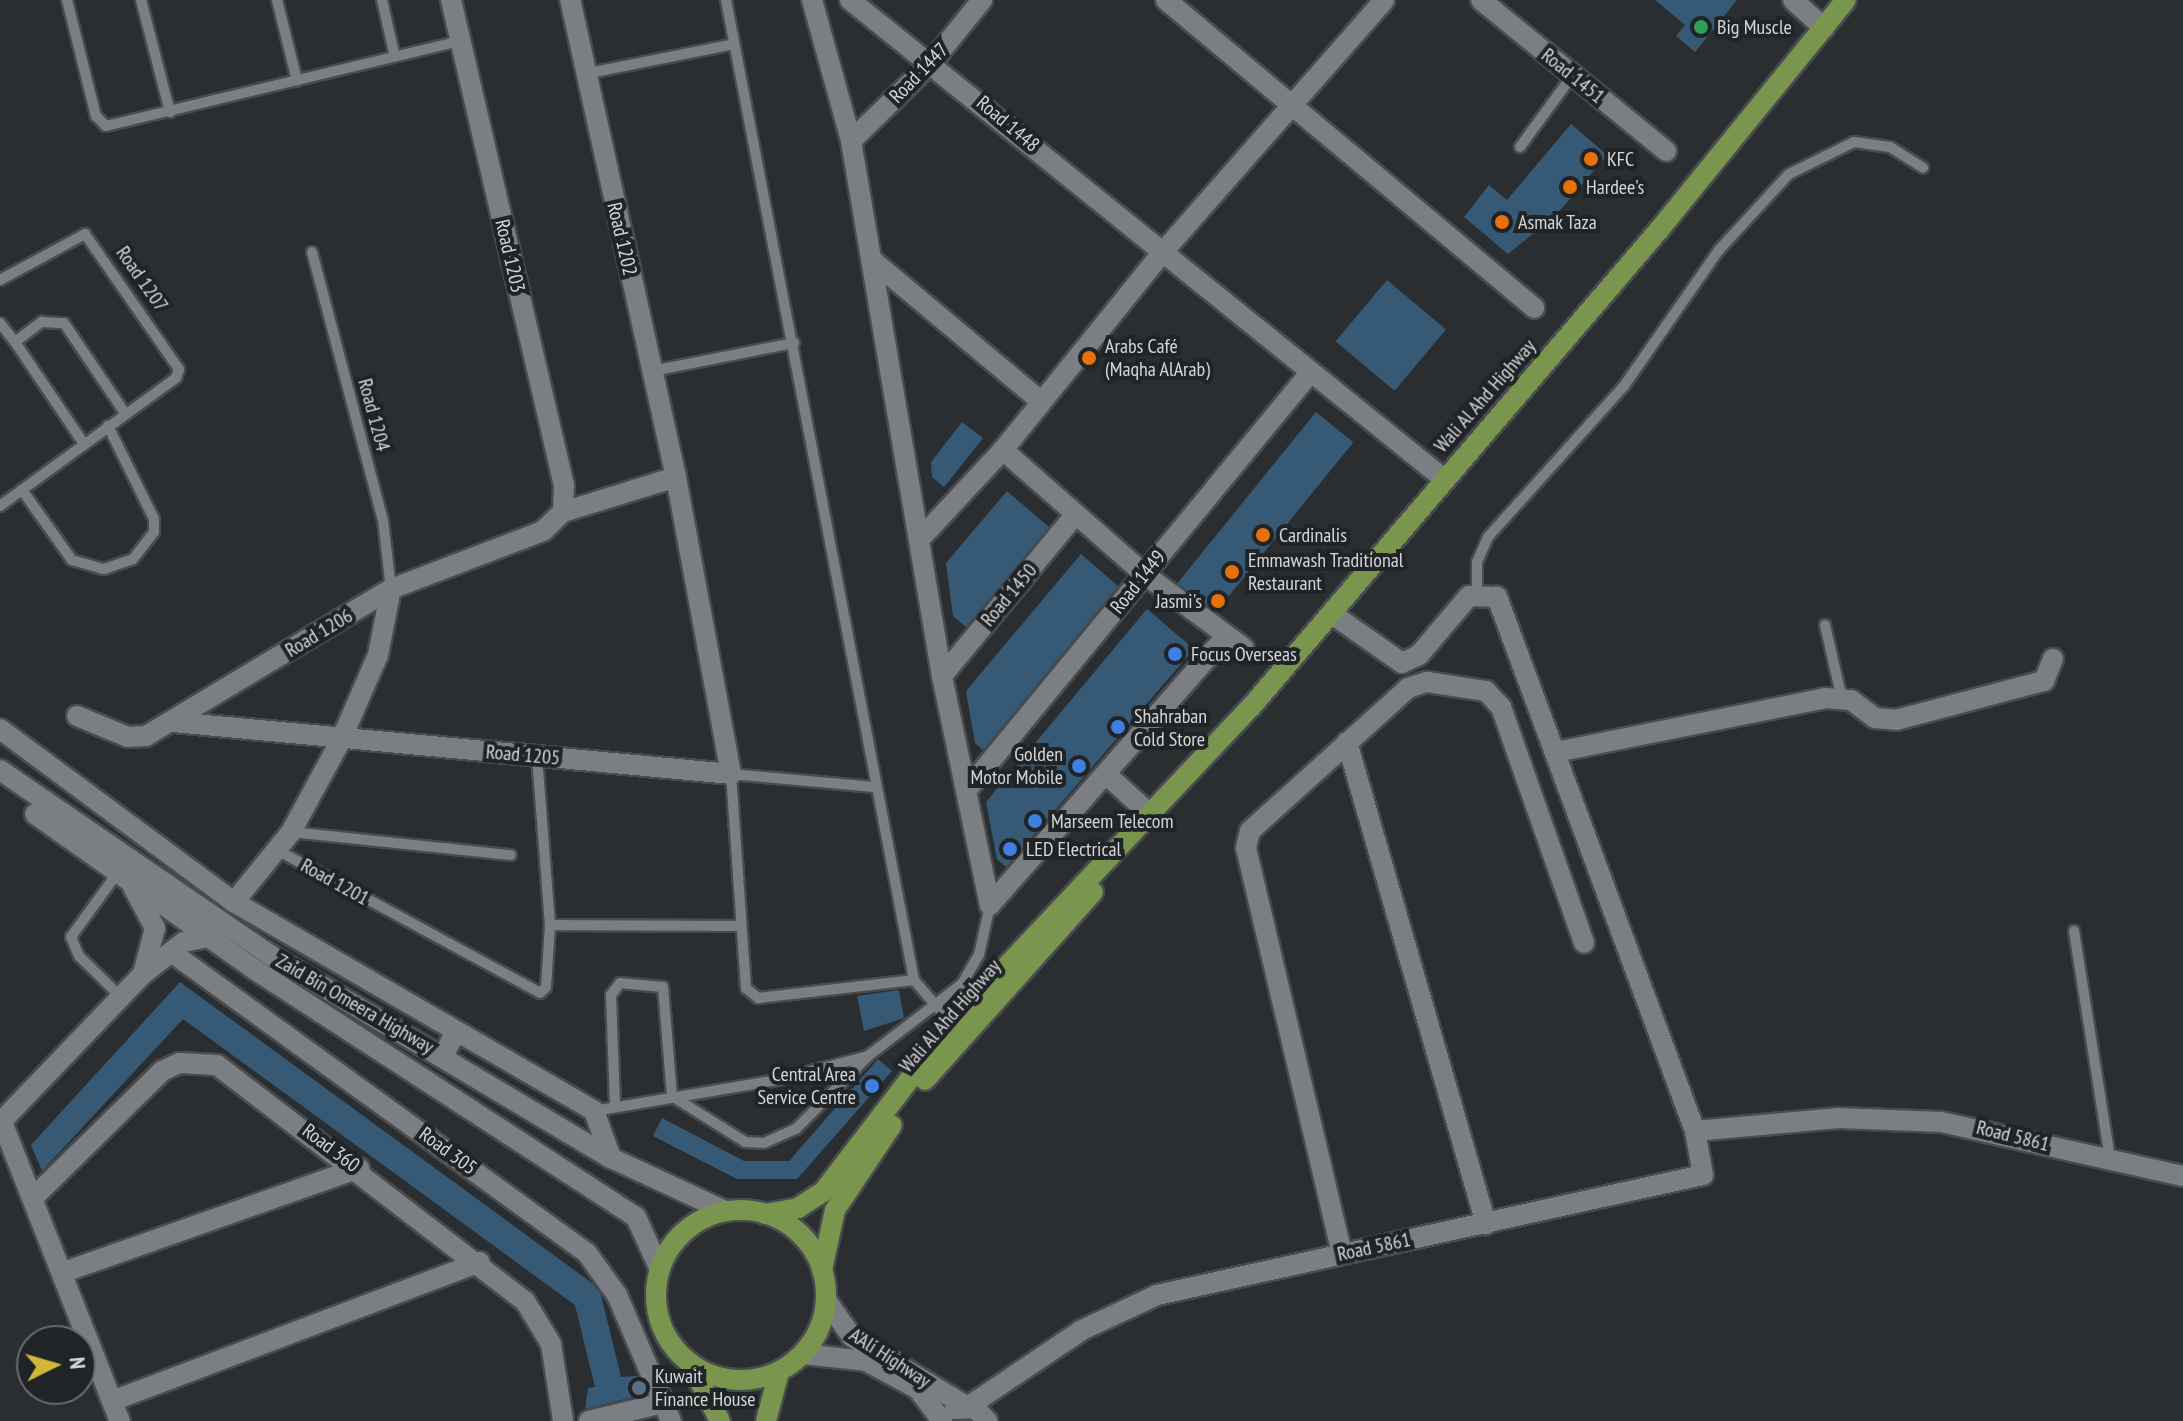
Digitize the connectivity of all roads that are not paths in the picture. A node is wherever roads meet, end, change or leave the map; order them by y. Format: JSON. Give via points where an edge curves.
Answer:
{"nodes":[{"id":1,"x":67,"y":0,"type":"edge"},
{"id":2,"x":141,"y":0,"type":"edge"},
{"id":3,"x":277,"y":0,"type":"edge"},
{"id":4,"x":382,"y":0,"type":"edge"},
{"id":5,"x":451,"y":0,"type":"edge"},
{"id":6,"x":570,"y":0,"type":"edge"},
{"id":7,"x":726,"y":0,"type":"edge"},
{"id":8,"x":812,"y":0,"type":"edge"},
{"id":9,"x":850,"y":0,"type":"edge"},
{"id":10,"x":982,"y":0,"type":"edge"},
{"id":11,"x":1166,"y":0,"type":"edge"},
{"id":12,"x":1384,"y":0,"type":"edge"},
{"id":13,"x":1481,"y":0,"type":"edge"},
{"id":14,"x":1846,"y":0,"type":"edge"},
{"id":15,"x":1794,"y":1,"type":"edge"},
{"id":16,"x":1824,"y":28,"type":"junction"},
{"id":17,"x":459,"y":41,"type":"junction"},
{"id":18,"x":734,"y":44,"type":"junction"},
{"id":19,"x":395,"y":57,"type":"junction"},
{"id":20,"x":932,"y":62,"type":"junction"},
{"id":21,"x":584,"y":74,"type":"junction"},
{"id":22,"x":1572,"y":76,"type":"junction"},
{"id":23,"x":297,"y":81,"type":"junction"},
{"id":24,"x":1294,"y":107,"type":"junction"},
{"id":25,"x":170,"y":112,"type":"junction"},
{"id":26,"x":851,"y":141,"type":"junction"},
{"id":27,"x":1520,"y":147,"type":"dead end"},
{"id":28,"x":1666,"y":151,"type":"dead end"},
{"id":29,"x":1923,"y":168,"type":"dead end"},
{"id":30,"x":312,"y":252,"type":"dead end"},
{"id":31,"x":1163,"y":252,"type":"junction"},
{"id":32,"x":873,"y":261,"type":"junction"},
{"id":33,"x":0,"y":280,"type":"edge"},
{"id":34,"x":1534,"y":308,"type":"dead end"},
{"id":35,"x":0,"y":323,"type":"edge"},
{"id":36,"x":15,"y":342,"type":"junction"},
{"id":37,"x":794,"y":343,"type":"junction"},
{"id":38,"x":652,"y":371,"type":"junction"},
{"id":39,"x":1310,"y":373,"type":"junction"},
{"id":40,"x":1039,"y":400,"type":"junction"},
{"id":41,"x":125,"y":413,"type":"junction"},
{"id":42,"x":108,"y":426,"type":"junction"},
{"id":43,"x":84,"y":444,"type":"junction"},
{"id":44,"x":1003,"y":450,"type":"junction"},
{"id":45,"x":676,"y":477,"type":"junction"},
{"id":46,"x":1444,"y":479,"type":"junction"},
{"id":47,"x":22,"y":490,"type":"junction"},
{"id":48,"x":0,"y":506,"type":"edge"},
{"id":49,"x":563,"y":512,"type":"junction"},
{"id":50,"x":1076,"y":514,"type":"junction"},
{"id":51,"x":919,"y":540,"type":"junction"},
{"id":52,"x":1144,"y":574,"type":"junction"},
{"id":53,"x":391,"y":589,"type":"junction"},
{"id":54,"x":1483,"y":593,"type":"junction"},
{"id":55,"x":1332,"y":614,"type":"junction"},
{"id":56,"x":1825,"y":625,"type":"dead end"},
{"id":57,"x":1226,"y":636,"type":"junction"},
{"id":58,"x":1244,"y":648,"type":"dead end"},
{"id":59,"x":2053,"y":659,"type":"dead end"},
{"id":60,"x":942,"y":676,"type":"junction"},
{"id":61,"x":1842,"y":699,"type":"junction"},
{"id":62,"x":77,"y":716,"type":"dead end"},
{"id":63,"x":173,"y":722,"type":"junction"},
{"id":64,"x":0,"y":729,"type":"edge"},
{"id":65,"x":341,"y":740,"type":"junction"},
{"id":66,"x":1347,"y":742,"type":"junction"},
{"id":67,"x":1556,"y":752,"type":"junction"},
{"id":68,"x":537,"y":756,"type":"junction"},
{"id":69,"x":0,"y":770,"type":"edge"},
{"id":70,"x":731,"y":774,"type":"junction"},
{"id":71,"x":1108,"y":776,"type":"junction"},
{"id":72,"x":0,"y":787,"type":"edge"},
{"id":73,"x":874,"y":787,"type":"junction"},
{"id":74,"x":966,"y":791,"type":"junction"},
{"id":75,"x":1152,"y":816,"type":"junction"},
{"id":76,"x":291,"y":832,"type":"junction"},
{"id":77,"x":277,"y":850,"type":"junction"},
{"id":78,"x":511,"y":855,"type":"dead end"},
{"id":79,"x":116,"y":875,"type":"junction"},
{"id":80,"x":133,"y":887,"type":"junction"},
{"id":81,"x":234,"y":902,"type":"junction"},
{"id":82,"x":990,"y":905,"type":"junction"},
{"id":83,"x":550,"y":925,"type":"junction"},
{"id":84,"x":741,"y":926,"type":"junction"},
{"id":85,"x":2074,"y":931,"type":"dead end"},
{"id":86,"x":208,"y":937,"type":"junction"},
{"id":87,"x":1584,"y":943,"type":"dead end"},
{"id":88,"x":171,"y":952,"type":"junction"},
{"id":89,"x":143,"y":974,"type":"junction"},
{"id":90,"x":914,"y":980,"type":"junction"},
{"id":91,"x":121,"y":997,"type":"junction"},
{"id":92,"x":934,"y":1010,"type":"junction"},
{"id":93,"x":952,"y":1024,"type":"junction"},
{"id":94,"x":456,"y":1032,"type":"junction"},
{"id":95,"x":443,"y":1056,"type":"junction"},
{"id":96,"x":868,"y":1056,"type":"junction"},
{"id":97,"x":672,"y":1096,"type":"junction"},
{"id":98,"x":615,"y":1105,"type":"junction"},
{"id":99,"x":594,"y":1111,"type":"junction"},
{"id":100,"x":1,"y":1122,"type":"edge"},
{"id":101,"x":1695,"y":1131,"type":"junction"},
{"id":102,"x":611,"y":1158,"type":"junction"},
{"id":103,"x":2110,"y":1161,"type":"junction"},
{"id":104,"x":359,"y":1168,"type":"junction"},
{"id":105,"x":2183,"y":1176,"type":"edge"},
{"id":106,"x":36,"y":1195,"type":"junction"},
{"id":107,"x":725,"y":1211,"type":"junction"},
{"id":108,"x":765,"y":1214,"type":"junction"},
{"id":109,"x":1486,"y":1224,"type":"junction"},
{"id":110,"x":1342,"y":1254,"type":"junction"},
{"id":111,"x":480,"y":1262,"type":"junction"},
{"id":112,"x":660,"y":1270,"type":"junction"},
{"id":113,"x":822,"y":1270,"type":"junction"},
{"id":114,"x":64,"y":1272,"type":"junction"},
{"id":115,"x":826,"y":1300,"type":"junction"},
{"id":116,"x":803,"y":1354,"type":"junction"},
{"id":117,"x":690,"y":1363,"type":"junction"},
{"id":118,"x":779,"y":1372,"type":"junction"},
{"id":119,"x":1019,"y":1377,"type":"junction"},
{"id":120,"x":911,"y":1378,"type":"junction"},
{"id":121,"x":112,"y":1401,"type":"junction"},
{"id":122,"x":967,"y":1406,"type":"junction"},
{"id":123,"x":667,"y":1412,"type":"edge"},
{"id":124,"x":120,"y":1421,"type":"edge"},
{"id":125,"x":563,"y":1421,"type":"edge"},
{"id":126,"x":589,"y":1421,"type":"edge"},
{"id":127,"x":720,"y":1421,"type":"edge"},
{"id":128,"x":766,"y":1421,"type":"edge"},
{"id":129,"x":944,"y":1421,"type":"edge"},
{"id":130,"x":988,"y":1421,"type":"edge"}],
"edges":[{"from":1,"to":25,"type":"lane","via":[[100,122],[112,126]]},
{"from":2,"to":25,"type":"lane"},
{"from":3,"to":23,"type":"lane"},
{"from":4,"to":19,"type":"lane"},
{"from":5,"to":17,"type":"street","name":"Road 1203"},
{"from":6,"to":21,"type":"street","name":"Road 1202"},
{"from":7,"to":18,"type":"lane"},
{"from":8,"to":26,"type":"street"},
{"from":9,"to":20,"type":"street","name":"Road 1448"},
{"from":10,"to":20,"type":"street","name":"Road 1447"},
{"from":11,"to":24,"type":"street"},
{"from":12,"to":24,"type":"street"},
{"from":13,"to":22,"type":"street","name":"Road 1451"},
{"from":14,"to":16,"type":"main road","name":"Wali Al Ahd Highway"},
{"from":15,"to":16,"type":"street"},
{"from":16,"to":46,"type":"main road","name":"Wali Al Ahd Highway"},
{"from":17,"to":19,"type":"lane"},
{"from":17,"to":49,"type":"street","name":"Road 1203","via":[[564,484]]},
{"from":18,"to":21,"type":"lane"},
{"from":18,"to":37,"type":"lane"},
{"from":19,"to":23,"type":"lane"},
{"from":20,"to":26,"type":"street","name":"Road 1447"},
{"from":20,"to":31,"type":"street","name":"Road 1448"},
{"from":21,"to":38,"type":"street","name":"Road 1202"},
{"from":22,"to":27,"type":"lane"},
{"from":22,"to":28,"type":"street","name":"Road 1451"},
{"from":23,"to":25,"type":"lane"},
{"from":24,"to":31,"type":"street"},
{"from":24,"to":34,"type":"street"},
{"from":26,"to":32,"type":"street"},
{"from":29,"to":54,"type":"lane","via":[[1890,147],[1854,142],[1789,174],[1719,250],[1624,386],[1488,537],[1477,562]]},
{"from":30,"to":53,"type":"lane","name":"Road 1204","via":[[383,520]]},
{"from":31,"to":39,"type":"street","name":"Road 1448"},
{"from":31,"to":40,"type":"street"},
{"from":32,"to":40,"type":"street"},
{"from":32,"to":51,"type":"street"},
{"from":33,"to":41,"type":"lane","name":"Road 1207","via":[[75,235],[92,240],[177,360],[176,378]]},
{"from":35,"to":36,"type":"lane"},
{"from":36,"to":41,"type":"lane","via":[[42,322],[64,323]]},
{"from":36,"to":43,"type":"lane"},
{"from":37,"to":38,"type":"lane"},
{"from":37,"to":73,"type":"lane","via":[[841,576]]},
{"from":38,"to":45,"type":"street","name":"Road 1202"},
{"from":39,"to":46,"type":"street","name":"Road 1448"},
{"from":39,"to":52,"type":"street","name":"Road 1449"},
{"from":40,"to":44,"type":"street"},
{"from":41,"to":42,"type":"lane","name":"Road 1207"},
{"from":42,"to":43,"type":"lane","name":"Road 1207"},
{"from":42,"to":47,"type":"lane","via":[[154,519],[154,532],[133,559],[104,569],[72,560]]},
{"from":43,"to":47,"type":"lane","name":"Road 1207"},
{"from":44,"to":50,"type":"street"},
{"from":44,"to":51,"type":"street"},
{"from":45,"to":49,"type":"street","name":"Road 1206"},
{"from":45,"to":70,"type":"street","name":"Road 1202"},
{"from":46,"to":55,"type":"main road","name":"Wali Al Ahd Highway"},
{"from":47,"to":48,"type":"lane","name":"Road 1207"},
{"from":49,"to":53,"type":"street","name":"Road 1206","via":[[543,531]]},
{"from":50,"to":52,"type":"street"},
{"from":50,"to":60,"type":"street","name":"Road 1450"},
{"from":51,"to":60,"type":"street"},
{"from":52,"to":57,"type":"street"},
{"from":52,"to":74,"type":"street","name":"Road 1449"},
{"from":53,"to":63,"type":"street","name":"Road 1206"},
{"from":53,"to":65,"type":"street","name":"Road 1201","via":[[378,655]]},
{"from":54,"to":55,"type":"street","via":[[1419,655],[1402,663]]},
{"from":54,"to":67,"type":"street","name":"Road 5861","via":[[1502,605]]},
{"from":55,"to":75,"type":"main road","name":"Wali Al Ahd Highway"},
{"from":56,"to":61,"type":"lane"},
{"from":57,"to":58,"type":"street"},
{"from":57,"to":71,"type":"street"},
{"from":59,"to":61,"type":"street","via":[[2044,681],[1896,720],[1875,718]]},
{"from":60,"to":74,"type":"street"},
{"from":61,"to":67,"type":"street"},
{"from":62,"to":63,"type":"street","name":"Road 1206","via":[[137,738]]},
{"from":63,"to":65,"type":"street","name":"Road 1205"},
{"from":64,"to":81,"type":"street"},
{"from":65,"to":68,"type":"street","name":"Road 1205"},
{"from":65,"to":76,"type":"street","name":"Road 1201"},
{"from":66,"to":87,"type":"street","via":[[1408,688],[1427,682],[1486,691],[1501,707]]},
{"from":66,"to":109,"type":"street"},
{"from":66,"to":110,"type":"street","via":[[1250,831],[1246,848]]},
{"from":67,"to":101,"type":"street","name":"Road 5861"},
{"from":68,"to":70,"type":"street","name":"Road 1205"},
{"from":68,"to":83,"type":"lane","name":"Road 1201"},
{"from":69,"to":95,"type":"street","name":"Zaid Bin Omeera Highway","via":[[171,892]]},
{"from":70,"to":73,"type":"lane","name":"Road 1205"},
{"from":70,"to":84,"type":"lane"},
{"from":71,"to":75,"type":"street"},
{"from":71,"to":82,"type":"street"},
{"from":72,"to":79,"type":"street","name":"Zaid Bin Omeera Highway"},
{"from":73,"to":90,"type":"lane"},
{"from":74,"to":82,"type":"street"},
{"from":75,"to":93,"type":"main road","name":"Wali Al Ahd Highway","via":[[1119,843]]},
{"from":75,"to":113,"type":"main road","name":"Wali Al Ahd Highway","via":[[1126,855],[914,1094],[844,1191],[828,1229]]},
{"from":76,"to":77,"type":"street","name":"Road 1201"},
{"from":76,"to":78,"type":"lane"},
{"from":77,"to":81,"type":"street"},
{"from":77,"to":83,"type":"lane","name":"Road 1201","via":[[532,993],[546,987]]},
{"from":79,"to":80,"type":"street","name":"Zaid Bin Omeera Highway"},
{"from":79,"to":91,"type":"lane","via":[[71,937],[79,956]]},
{"from":80,"to":86,"type":"street","name":"Zaid Bin Omeera Highway"},
{"from":80,"to":89,"type":"street","via":[[156,936]]},
{"from":81,"to":94,"type":"street"},
{"from":82,"to":92,"type":"lane","via":[[979,955]]},
{"from":83,"to":84,"type":"lane"},
{"from":84,"to":90,"type":"lane","via":[[746,988],[758,998]]},
{"from":85,"to":103,"type":"lane"},
{"from":86,"to":88,"type":"street"},
{"from":86,"to":112,"type":"street","name":"Zaid Bin Omeera Highway","via":[[636,1217]]},
{"from":88,"to":89,"type":"street"},
{"from":88,"to":123,"type":"street","name":"Road 305","via":[[587,1253],[617,1295]]},
{"from":89,"to":91,"type":"street"},
{"from":90,"to":92,"type":"lane"},
{"from":91,"to":100,"type":"street"},
{"from":92,"to":93,"type":"lane"},
{"from":92,"to":96,"type":"lane"},
{"from":93,"to":108,"type":"main road","name":"Wali Al Ahd Highway","via":[[823,1192],[798,1208]]},
{"from":94,"to":95,"type":"street"},
{"from":94,"to":99,"type":"street"},
{"from":95,"to":102,"type":"street","name":"Zaid Bin Omeera Highway"},
{"from":96,"to":97,"type":"lane","via":[[777,1080]]},
{"from":96,"to":97,"type":"lane","via":[[796,1129],[764,1143],[745,1142]]},
{"from":97,"to":98,"type":"lane"},
{"from":97,"to":98,"type":"lane","via":[[663,987],[620,983],[611,995]]},
{"from":98,"to":99,"type":"lane"},
{"from":99,"to":102,"type":"street"},
{"from":100,"to":106,"type":"street"},
{"from":101,"to":103,"type":"street","name":"Road 5861","via":[[1898,1118],[1981,1127]]},
{"from":101,"to":109,"type":"street","name":"Road 5861","via":[[1704,1169],[1693,1182]]},
{"from":102,"to":107,"type":"street","name":"Zaid Bin Omeera Highway"},
{"from":103,"to":105,"type":"street","name":"Road 5861"},
{"from":104,"to":106,"type":"street","name":"Road 360","via":[[233,1075],[198,1061],[162,1071]]},
{"from":104,"to":111,"type":"street","name":"Road 360"},
{"from":104,"to":114,"type":"street"},
{"from":106,"to":114,"type":"street"},
{"from":107,"to":108,"type":"main road"},
{"from":107,"to":112,"type":"main road","via":[[685,1232]]},
{"from":108,"to":113,"type":"main road","via":[[796,1230]]},
{"from":109,"to":110,"type":"street","name":"Road 5861"},
{"from":110,"to":119,"type":"street","name":"Road 5861","via":[[1131,1304],[1082,1330]]},
{"from":111,"to":121,"type":"street"},
{"from":111,"to":125,"type":"street","name":"Road 360","via":[[540,1321],[558,1367]]},
{"from":112,"to":117,"type":"main road","via":[[660,1322]]},
{"from":113,"to":115,"type":"main road"},
{"from":114,"to":121,"type":"street"},
{"from":115,"to":116,"type":"main road","via":[[819,1329]]},
{"from":115,"to":120,"type":"street","name":"A'Ali Highway","via":[[852,1337]]},
{"from":116,"to":118,"type":"main road"},
{"from":116,"to":120,"type":"street","name":"A'Ali Highway","via":[[841,1354]]},
{"from":117,"to":118,"type":"main road","via":[[733,1380]]},
{"from":117,"to":127,"type":"main road"},
{"from":118,"to":128,"type":"main road"},
{"from":119,"to":122,"type":"street","name":"Road 5861"},
{"from":119,"to":130,"type":"street","name":"Road 5861"},
{"from":120,"to":122,"type":"street","name":"A'Ali Highway"},
{"from":120,"to":129,"type":"street","name":"A'Ali Highway"},
{"from":121,"to":124,"type":"street"},
{"from":122,"to":129,"type":"street","name":"Road 5861"},
{"from":122,"to":130,"type":"street","name":"A'Ali Highway"},
{"from":123,"to":126,"type":"street","name":"Road 305"}]}
